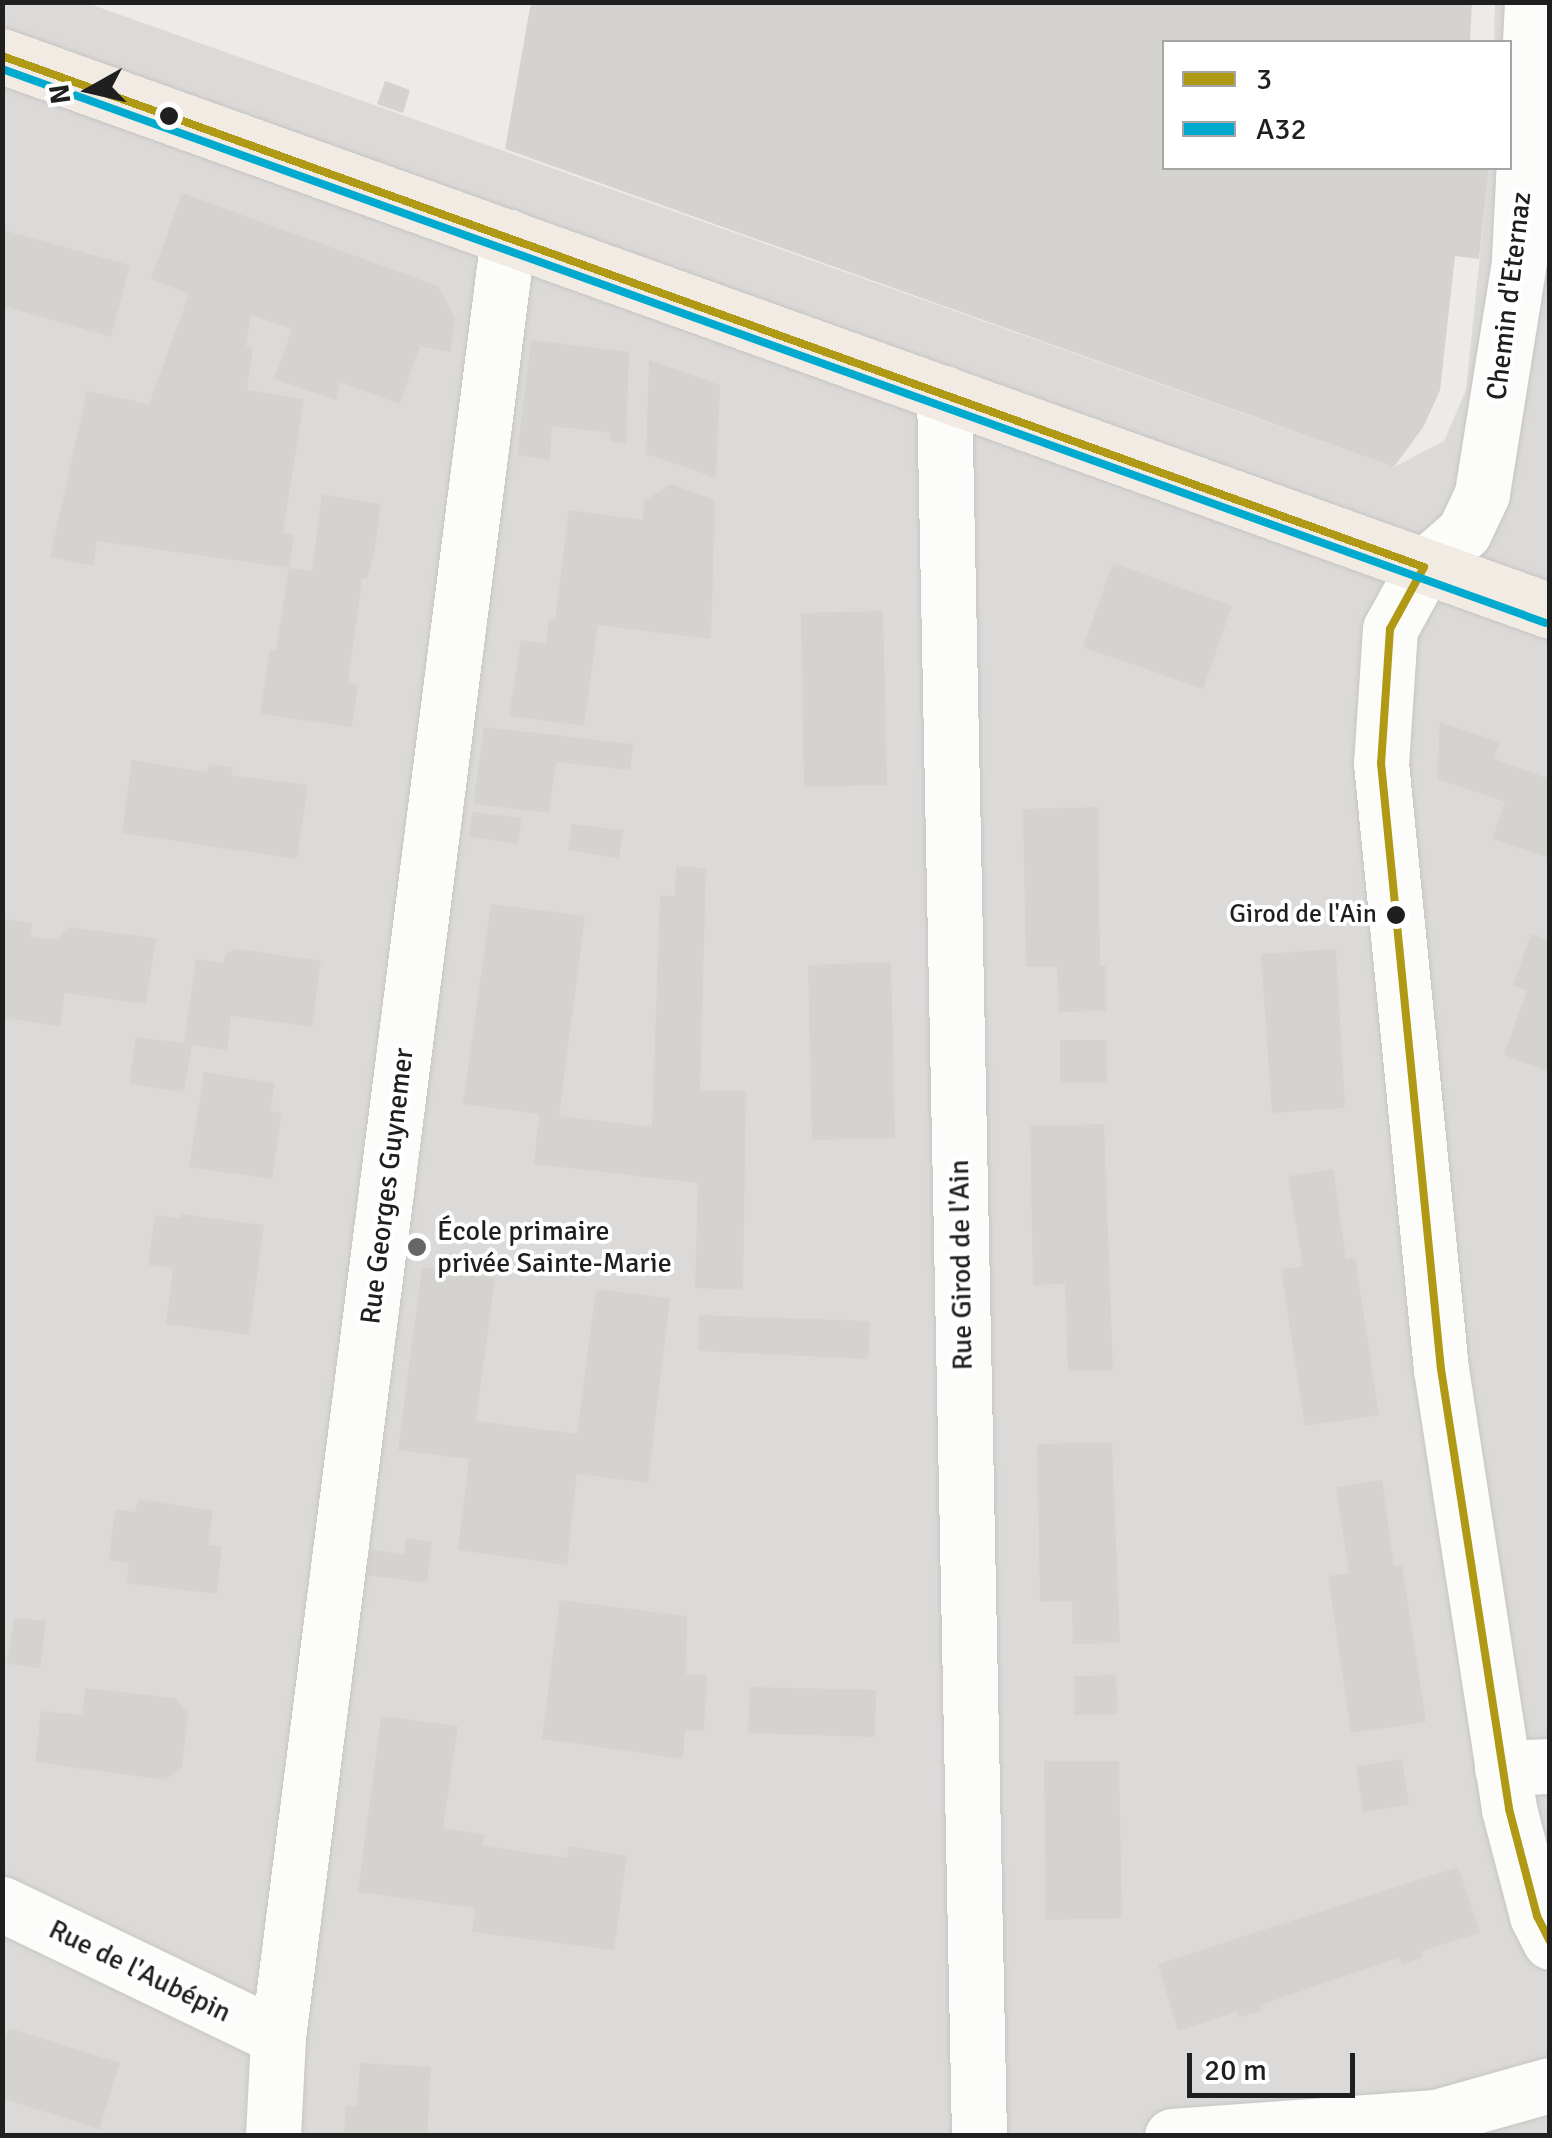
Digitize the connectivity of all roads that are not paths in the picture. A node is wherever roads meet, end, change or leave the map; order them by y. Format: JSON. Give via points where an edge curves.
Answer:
{"nodes":[{"id":1,"x":1537,"y":29,"type":"edge"},
{"id":2,"x":2,"y":56,"type":"edge"},
{"id":3,"x":508,"y":237,"type":"junction"},
{"id":4,"x":944,"y":394,"type":"junction"},
{"id":5,"x":1424,"y":566,"type":"junction"},
{"id":6,"x":1550,"y":611,"type":"edge"},
{"id":7,"x":1526,"y":1767,"type":"edge"},
{"id":8,"x":2,"y":1904,"type":"edge"},
{"id":9,"x":1550,"y":1942,"type":"edge"},
{"id":10,"x":278,"y":2037,"type":"junction"},
{"id":11,"x":1550,"y":2084,"type":"edge"},
{"id":12,"x":273,"y":2136,"type":"edge"},
{"id":13,"x":979,"y":2136,"type":"edge"},
{"id":14,"x":1172,"y":2136,"type":"edge"}],
"edges":[{"from":1,"to":5,"type":"street","name":"Chemin d'Eternaz","via":[[1519,262],[1482,494],[1464,532]]},
{"from":2,"to":3,"type":"main road"},
{"from":3,"to":4,"type":"main road"},
{"from":3,"to":10,"type":"street","name":"Rue Georges Guynemer"},
{"from":4,"to":5,"type":"main road"},
{"from":4,"to":13,"type":"street","name":"Rue Girod de l'Ain"},
{"from":5,"to":6,"type":"main road"},
{"from":5,"to":7,"type":"street","via":[[1390,629],[1381,764],[1441,1368]]},
{"from":7,"to":9,"type":"street","via":[[1537,1916]]},
{"from":8,"to":10,"type":"street","name":"Rue de l'Aubépin"},
{"from":10,"to":12,"type":"street","name":"Rue Georges Guynemer"},
{"from":11,"to":14,"type":"street","via":[[1436,2117]]}]}
